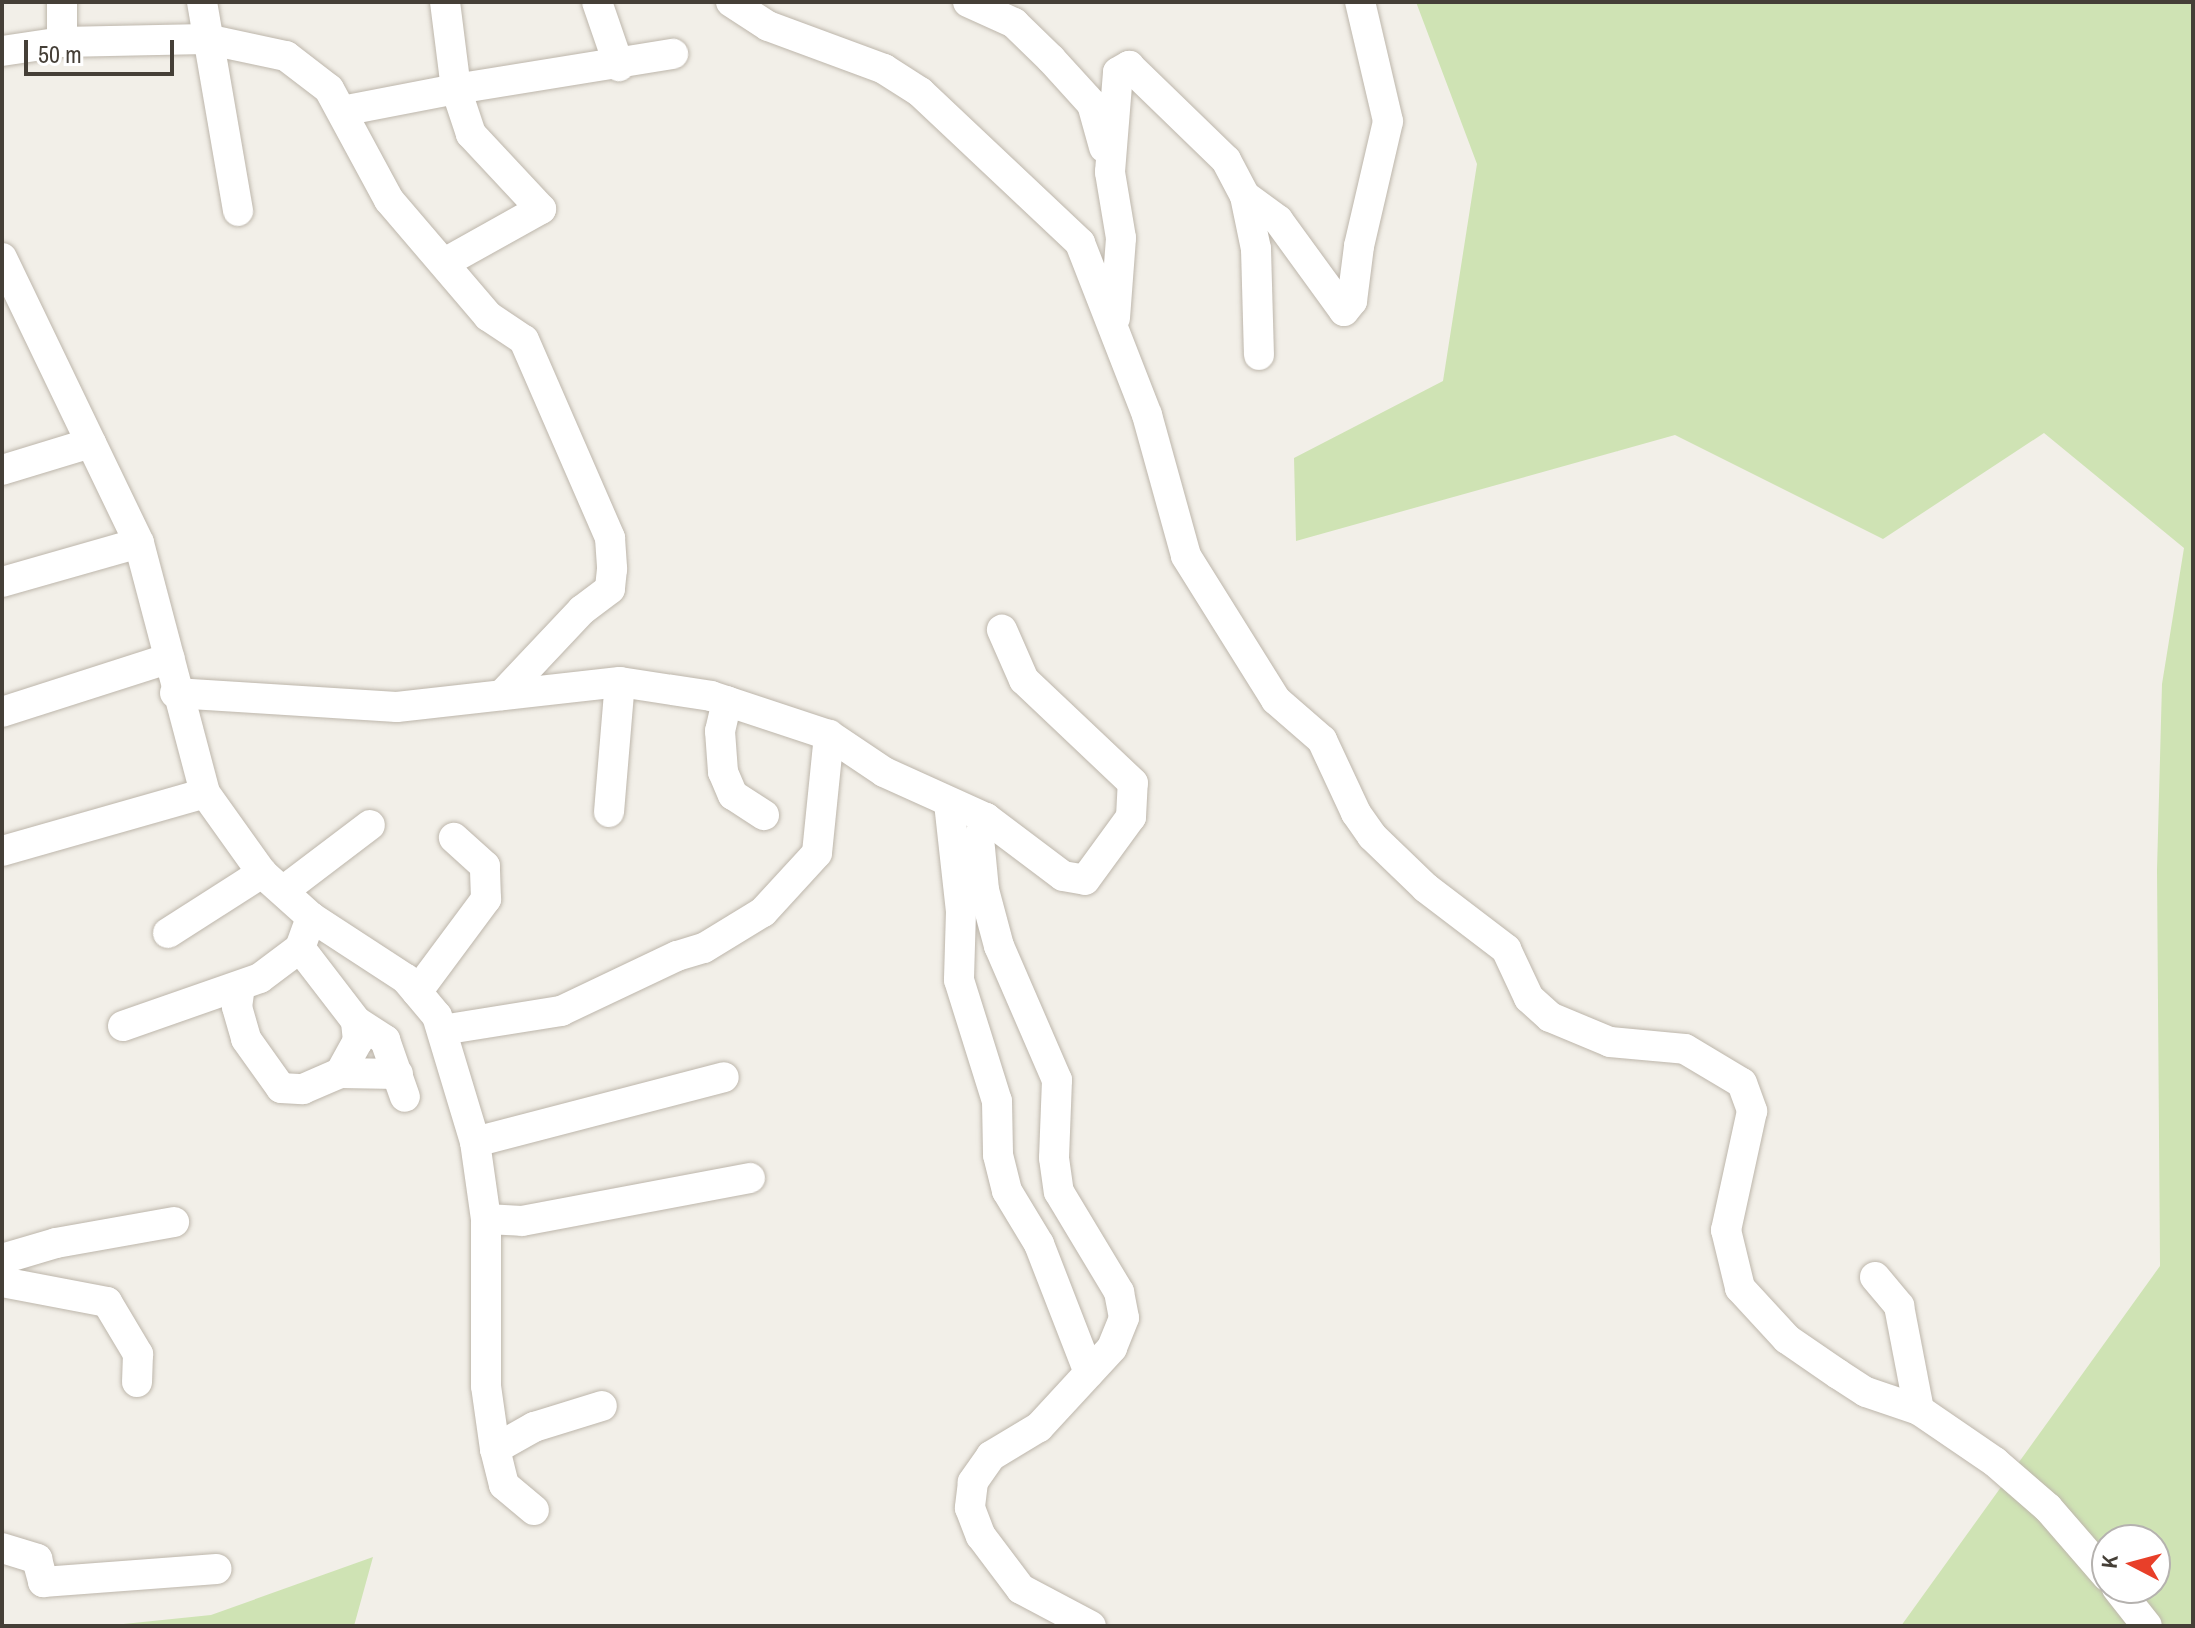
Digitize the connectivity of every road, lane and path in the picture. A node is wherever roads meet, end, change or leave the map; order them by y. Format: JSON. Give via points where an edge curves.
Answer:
{"nodes":[{"id":1,"x":62,"y":2,"type":"edge"},
{"id":2,"x":202,"y":2,"type":"edge"},
{"id":3,"x":445,"y":2,"type":"edge"},
{"id":4,"x":597,"y":2,"type":"edge"},
{"id":5,"x":731,"y":2,"type":"edge"},
{"id":6,"x":968,"y":2,"type":"edge"},
{"id":7,"x":1360,"y":2,"type":"edge"},
{"id":8,"x":206,"y":39,"type":"junction"},
{"id":9,"x":62,"y":42,"type":"junction"},
{"id":10,"x":2,"y":51,"type":"edge"},
{"id":11,"x":673,"y":54,"type":"dead end"},
{"id":12,"x":619,"y":66,"type":"junction"},
{"id":13,"x":456,"y":89,"type":"junction"},
{"id":14,"x":342,"y":111,"type":"junction"},
{"id":15,"x":1110,"y":172,"type":"junction"},
{"id":16,"x":1245,"y":196,"type":"junction"},
{"id":17,"x":238,"y":211,"type":"dead end"},
{"id":18,"x":2,"y":258,"type":"edge"},
{"id":19,"x":446,"y":262,"type":"junction"},
{"id":20,"x":1115,"y":324,"type":"junction"},
{"id":21,"x":1259,"y":355,"type":"dead end"},
{"id":22,"x":91,"y":443,"type":"junction"},
{"id":23,"x":2,"y":470,"type":"edge"},
{"id":24,"x":139,"y":543,"type":"junction"},
{"id":25,"x":2,"y":582,"type":"edge"},
{"id":26,"x":1002,"y":630,"type":"dead end"},
{"id":27,"x":170,"y":658,"type":"junction"},
{"id":28,"x":620,"y":682,"type":"junction"},
{"id":29,"x":175,"y":693,"type":"junction"},
{"id":30,"x":502,"y":695,"type":"junction"},
{"id":31,"x":727,"y":701,"type":"junction"},
{"id":32,"x":2,"y":712,"type":"edge"},
{"id":33,"x":829,"y":735,"type":"junction"},
{"id":34,"x":205,"y":793,"type":"junction"},
{"id":35,"x":949,"y":803,"type":"junction"},
{"id":36,"x":609,"y":812,"type":"dead end"},
{"id":37,"x":764,"y":815,"type":"dead end"},
{"id":38,"x":986,"y":818,"type":"junction"},
{"id":39,"x":370,"y":825,"type":"dead end"},
{"id":40,"x":454,"y":838,"type":"dead end"},
{"id":41,"x":2,"y":851,"type":"edge"},
{"id":42,"x":273,"y":882,"type":"junction"},
{"id":43,"x":311,"y":917,"type":"junction"},
{"id":44,"x":168,"y":933,"type":"dead end"},
{"id":45,"x":300,"y":948,"type":"junction"},
{"id":46,"x":240,"y":986,"type":"junction"},
{"id":47,"x":417,"y":992,"type":"junction"},
{"id":48,"x":356,"y":1021,"type":"junction"},
{"id":49,"x":123,"y":1026,"type":"dead end"},
{"id":50,"x":442,"y":1030,"type":"junction"},
{"id":51,"x":340,"y":1073,"type":"junction"},
{"id":52,"x":724,"y":1077,"type":"dead end"},
{"id":53,"x":475,"y":1142,"type":"junction"},
{"id":54,"x":750,"y":1178,"type":"dead end"},
{"id":55,"x":486,"y":1219,"type":"junction"},
{"id":56,"x":174,"y":1222,"type":"dead end"},
{"id":57,"x":2,"y":1259,"type":"edge"},
{"id":58,"x":1875,"y":1277,"type":"dead end"},
{"id":59,"x":2,"y":1282,"type":"edge"},
{"id":60,"x":1089,"y":1373,"type":"junction"},
{"id":61,"x":137,"y":1382,"type":"dead end"},
{"id":62,"x":602,"y":1406,"type":"dead end"},
{"id":63,"x":1919,"y":1410,"type":"junction"},
{"id":64,"x":495,"y":1449,"type":"junction"},
{"id":65,"x":534,"y":1510,"type":"dead end"},
{"id":66,"x":2,"y":1548,"type":"edge"},
{"id":67,"x":2091,"y":1558,"type":"edge"},
{"id":68,"x":217,"y":1569,"type":"dead end"},
{"id":69,"x":2130,"y":1604,"type":"edge"},
{"id":70,"x":1091,"y":1626,"type":"edge"},
{"id":71,"x":2147,"y":1626,"type":"edge"}],
"edges":[{"from":1,"to":9,"type":"street"},
{"from":2,"to":8,"type":"street"},
{"from":3,"to":13,"type":"street"},
{"from":4,"to":12,"type":"street"},
{"from":5,"to":20,"type":"street","via":[[768,26],[884,69],[957,122],[1080,243]]},
{"from":6,"to":15,"type":"street","via":[[1014,23],[1092,104]]},
{"from":7,"to":16,"type":"street","via":[[1388,121],[1352,301],[1344,311],[1278,220]]},
{"from":8,"to":9,"type":"street"},
{"from":8,"to":14,"type":"street","via":[[286,56],[329,89]]},
{"from":8,"to":17,"type":"street"},
{"from":9,"to":10,"type":"street"},
{"from":11,"to":12,"type":"street"},
{"from":12,"to":13,"type":"street"},
{"from":13,"to":14,"type":"street"},
{"from":13,"to":19,"type":"street","via":[[471,134],[541,209]]},
{"from":14,"to":19,"type":"street","via":[[389,200]]},
{"from":15,"to":16,"type":"street","via":[[1118,72],[1129,66],[1226,160]]},
{"from":15,"to":20,"type":"street","via":[[1121,238]]},
{"from":16,"to":21,"type":"street","via":[[1256,249]]},
{"from":18,"to":22,"type":"street"},
{"from":19,"to":30,"type":"street","via":[[488,316],[524,340],[610,538],[610,589],[582,610]]},
{"from":20,"to":63,"type":"street","via":[[1186,556],[1276,700],[1322,740],[1372,836],[1426,888],[1506,949],[1529,998],[1550,1017],[1610,1042],[1685,1049],[1742,1083],[1752,1111],[1726,1230],[1740,1288],[1787,1339],[1838,1374],[1866,1392]]},
{"from":22,"to":23,"type":"street"},
{"from":22,"to":24,"type":"street"},
{"from":24,"to":25,"type":"street"},
{"from":24,"to":27,"type":"street"},
{"from":26,"to":38,"type":"street","via":[[1024,680],[1124,770],[1133,783],[1135,807],[1085,880],[1063,876]]},
{"from":27,"to":29,"type":"street"},
{"from":27,"to":32,"type":"street"},
{"from":28,"to":30,"type":"street"},
{"from":28,"to":31,"type":"street"},
{"from":28,"to":36,"type":"street"},
{"from":29,"to":30,"type":"street","via":[[397,707]]},
{"from":29,"to":34,"type":"street"},
{"from":31,"to":33,"type":"street"},
{"from":31,"to":37,"type":"street","via":[[718,754],[723,772],[733,795]]},
{"from":33,"to":35,"type":"street","via":[[884,772]]},
{"from":33,"to":50,"type":"street","via":[[817,853],[763,912],[704,948],[561,1011]]},
{"from":34,"to":41,"type":"street"},
{"from":34,"to":42,"type":"street"},
{"from":35,"to":38,"type":"street"},
{"from":35,"to":60,"type":"street","via":[[961,911],[959,980],[997,1101],[998,1155],[1007,1191],[1039,1244]]},
{"from":38,"to":60,"type":"street","via":[[979,838],[984,890],[999,946],[1057,1080],[1054,1158],[1059,1192],[1119,1292],[1124,1311],[1112,1348]]},
{"from":39,"to":42,"type":"street"},
{"from":40,"to":47,"type":"street","via":[[485,866],[486,899]]},
{"from":42,"to":43,"type":"street"},
{"from":42,"to":44,"type":"street"},
{"from":43,"to":45,"type":"street"},
{"from":43,"to":47,"type":"street"},
{"from":45,"to":46,"type":"street"},
{"from":45,"to":48,"type":"street"},
{"from":46,"to":49,"type":"street"},
{"from":46,"to":51,"type":"street","via":[[237,1007],[246,1039],[281,1088],[303,1089]]},
{"from":47,"to":50,"type":"street"},
{"from":48,"to":51,"type":"street","via":[[358,1041]]},
{"from":48,"to":51,"type":"street","via":[[385,1040],[402,1086]]},
{"from":50,"to":53,"type":"street"},
{"from":52,"to":53,"type":"street"},
{"from":53,"to":55,"type":"street"},
{"from":54,"to":55,"type":"street","via":[[534,1219]]},
{"from":55,"to":64,"type":"street","via":[[486,1386]]},
{"from":56,"to":57,"type":"street","via":[[56,1243]]},
{"from":58,"to":63,"type":"street","via":[[1899,1306]]},
{"from":59,"to":61,"type":"street","via":[[107,1302],[138,1354]]},
{"from":60,"to":70,"type":"street","via":[[1039,1427],[991,1456],[973,1482],[970,1508],[981,1536],[1021,1589]]},
{"from":62,"to":64,"type":"street","via":[[534,1427]]},
{"from":63,"to":67,"type":"street","via":[[1995,1462],[2048,1508]]},
{"from":64,"to":65,"type":"street","via":[[504,1485]]},
{"from":66,"to":68,"type":"street","via":[[37,1559],[43,1582]]},
{"from":69,"to":71,"type":"street"}]}
